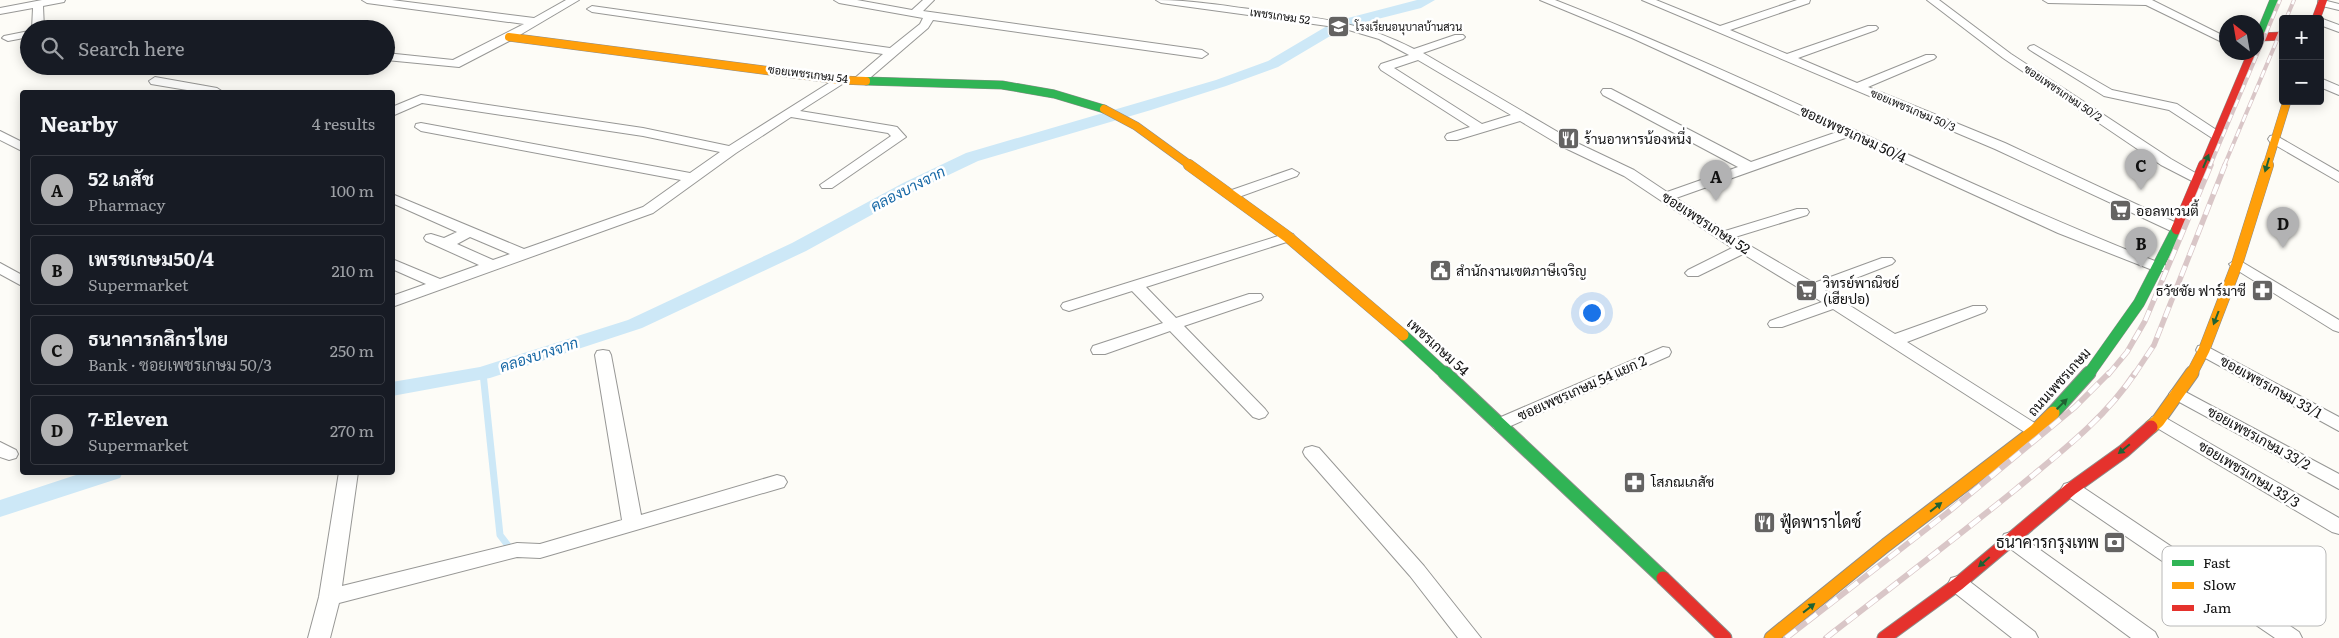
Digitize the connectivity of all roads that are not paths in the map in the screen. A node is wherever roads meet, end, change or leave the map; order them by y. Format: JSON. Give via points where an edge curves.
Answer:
{"nodes":[{"id":1,"x":60,"y":0,"type":"edge"},
{"id":2,"x":368,"y":0,"type":"edge"},
{"id":3,"x":574,"y":0,"type":"edge"},
{"id":4,"x":838,"y":0,"type":"edge"},
{"id":5,"x":929,"y":0,"type":"edge"},
{"id":6,"x":1161,"y":0,"type":"edge"},
{"id":7,"x":1256,"y":0,"type":"edge"},
{"id":8,"x":1545,"y":0,"type":"edge"},
{"id":9,"x":1932,"y":0,"type":"edge"},
{"id":10,"x":2048,"y":0,"type":"edge"},
{"id":11,"x":2274,"y":0,"type":"edge"},
{"id":12,"x":1805,"y":1,"type":"dead end"},
{"id":13,"x":2085,"y":1,"type":"edge"},
{"id":14,"x":2145,"y":1,"type":"edge"},
{"id":15,"x":2323,"y":1,"type":"edge"},
{"id":16,"x":1657,"y":2,"type":"edge"},
{"id":17,"x":38,"y":4,"type":"junction"},
{"id":18,"x":2339,"y":7,"type":"edge"},
{"id":19,"x":592,"y":9,"type":"dead end"},
{"id":20,"x":0,"y":11,"type":"edge"},
{"id":21,"x":1244,"y":11,"type":"junction"},
{"id":22,"x":915,"y":13,"type":"junction"},
{"id":23,"x":2318,"y":15,"type":"edge"},
{"id":24,"x":930,"y":16,"type":"junction"},
{"id":25,"x":38,"y":20,"type":"edge"},
{"id":26,"x":2267,"y":20,"type":"junction"},
{"id":27,"x":536,"y":22,"type":"junction"},
{"id":28,"x":2324,"y":23,"type":"edge"},
{"id":29,"x":2279,"y":26,"type":"edge"},
{"id":30,"x":2264,"y":27,"type":"edge"},
{"id":31,"x":1872,"y":28,"type":"dead end"},
{"id":32,"x":2339,"y":29,"type":"edge"},
{"id":33,"x":1720,"y":30,"type":"junction"},
{"id":34,"x":1368,"y":31,"type":"joint"},
{"id":35,"x":20,"y":36,"type":"edge"},
{"id":36,"x":509,"y":37,"type":"junction"},
{"id":37,"x":1459,"y":37,"type":"dead end"},
{"id":38,"x":2279,"y":37,"type":"edge"},
{"id":39,"x":8,"y":38,"type":"dead end"},
{"id":40,"x":2219,"y":38,"type":"edge"},
{"id":41,"x":2264,"y":39,"type":"edge"},
{"id":42,"x":2034,"y":48,"type":"dead end"},
{"id":43,"x":891,"y":52,"type":"junction"},
{"id":44,"x":1202,"y":54,"type":"dead end"},
{"id":45,"x":1416,"y":54,"type":"junction"},
{"id":46,"x":395,"y":57,"type":"edge"},
{"id":47,"x":1930,"y":57,"type":"dead end"},
{"id":48,"x":1786,"y":58,"type":"junction"},
{"id":49,"x":2249,"y":60,"type":"edge"},
{"id":50,"x":840,"y":80,"type":"junction"},
{"id":51,"x":860,"y":80,"type":"junction"},
{"id":52,"x":154,"y":81,"type":"dead end"},
{"id":53,"x":2324,"y":84,"type":"edge"},
{"id":54,"x":1857,"y":87,"type":"junction"},
{"id":55,"x":206,"y":90,"type":"edge"},
{"id":56,"x":2339,"y":91,"type":"edge"},
{"id":57,"x":1607,"y":92,"type":"dead end"},
{"id":58,"x":2286,"y":105,"type":"edge"},
{"id":59,"x":1105,"y":109,"type":"joint"},
{"id":60,"x":395,"y":111,"type":"edge"},
{"id":61,"x":788,"y":113,"type":"junction"},
{"id":62,"x":1522,"y":116,"type":"junction"},
{"id":63,"x":421,"y":127,"type":"dead end"},
{"id":64,"x":1480,"y":128,"type":"junction"},
{"id":65,"x":1850,"y":132,"type":"junction"},
{"id":66,"x":0,"y":135,"type":"edge"},
{"id":67,"x":2217,"y":135,"type":"junction"},
{"id":68,"x":1452,"y":137,"type":"dead end"},
{"id":69,"x":2275,"y":139,"type":"junction"},
{"id":70,"x":20,"y":146,"type":"edge"},
{"id":71,"x":731,"y":150,"type":"junction"},
{"id":72,"x":1750,"y":167,"type":"junction"},
{"id":73,"x":1292,"y":173,"type":"dead end"},
{"id":74,"x":693,"y":178,"type":"junction"},
{"id":75,"x":2339,"y":178,"type":"edge"},
{"id":76,"x":2199,"y":179,"type":"junction"},
{"id":77,"x":827,"y":185,"type":"dead end"},
{"id":78,"x":1231,"y":195,"type":"junction"},
{"id":79,"x":1666,"y":197,"type":"junction"},
{"id":80,"x":395,"y":199,"type":"edge"},
{"id":81,"x":1802,"y":212,"type":"dead end"},
{"id":82,"x":2176,"y":228,"type":"junction"},
{"id":83,"x":470,"y":231,"type":"junction"},
{"id":84,"x":1723,"y":236,"type":"junction"},
{"id":85,"x":1288,"y":237,"type":"junction"},
{"id":86,"x":1744,"y":248,"type":"junction"},
{"id":87,"x":524,"y":255,"type":"junction"},
{"id":88,"x":1887,"y":261,"type":"dead end"},
{"id":89,"x":395,"y":264,"type":"edge"},
{"id":90,"x":2236,"y":264,"type":"junction"},
{"id":91,"x":493,"y":266,"type":"junction"},
{"id":92,"x":0,"y":268,"type":"edge"},
{"id":93,"x":2160,"y":268,"type":"junction"},
{"id":94,"x":1693,"y":273,"type":"dead end"},
{"id":95,"x":20,"y":279,"type":"edge"},
{"id":96,"x":440,"y":285,"type":"junction"},
{"id":97,"x":1135,"y":285,"type":"junction"},
{"id":98,"x":1813,"y":289,"type":"junction"},
{"id":99,"x":1255,"y":297,"type":"dead end"},
{"id":100,"x":395,"y":301,"type":"edge"},
{"id":101,"x":1833,"y":303,"type":"junction"},
{"id":102,"x":1070,"y":306,"type":"dead end"},
{"id":103,"x":1979,"y":309,"type":"dead end"},
{"id":104,"x":1776,"y":324,"type":"dead end"},
{"id":105,"x":1174,"y":325,"type":"junction"},
{"id":106,"x":2339,"y":327,"type":"edge"},
{"id":107,"x":1893,"y":341,"type":"junction"},
{"id":108,"x":1099,"y":350,"type":"dead end"},
{"id":109,"x":2204,"y":350,"type":"junction"},
{"id":110,"x":1664,"y":352,"type":"dead end"},
{"id":111,"x":603,"y":355,"type":"dead end"},
{"id":112,"x":2178,"y":394,"type":"junction"},
{"id":113,"x":1259,"y":413,"type":"dead end"},
{"id":114,"x":2158,"y":421,"type":"junction"},
{"id":115,"x":1500,"y":424,"type":"junction"},
{"id":116,"x":2339,"y":425,"type":"edge"},
{"id":117,"x":2035,"y":431,"type":"junction"},
{"id":118,"x":1312,"y":452,"type":"dead end"},
{"id":119,"x":349,"y":475,"type":"edge"},
{"id":120,"x":777,"y":482,"type":"dead end"},
{"id":121,"x":2339,"y":482,"type":"edge"},
{"id":122,"x":2070,"y":489,"type":"junction"},
{"id":123,"x":633,"y":524,"type":"junction"},
{"id":124,"x":2339,"y":528,"type":"edge"},
{"id":125,"x":2011,"y":539,"type":"junction"},
{"id":126,"x":2162,"y":551,"type":"edge"},
{"id":127,"x":1958,"y":584,"type":"junction"},
{"id":128,"x":330,"y":597,"type":"junction"},
{"id":129,"x":2273,"y":626,"type":"edge"},
{"id":130,"x":1890,"y":637,"type":"edge"},
{"id":131,"x":319,"y":638,"type":"edge"},
{"id":132,"x":1470,"y":638,"type":"edge"},
{"id":133,"x":1725,"y":638,"type":"edge"},
{"id":134,"x":1771,"y":638,"type":"edge"},
{"id":135,"x":2027,"y":638,"type":"edge"},
{"id":136,"x":2147,"y":638,"type":"edge"},
{"id":137,"x":2291,"y":638,"type":"edge"}],
"edges":[{"from":1,"to":17,"type":"street"},
{"from":2,"to":27,"type":"street"},
{"from":3,"to":27,"type":"street"},
{"from":4,"to":22,"type":"street"},
{"from":5,"to":22,"type":"street"},
{"from":6,"to":21,"type":"street","name":"เพชรเกษม 52"},
{"from":7,"to":21,"type":"street"},
{"from":8,"to":65,"type":"street","name":"ซอยเพชรเกษม 50/4","via":[[1636,36]]},
{"from":9,"to":76,"type":"street","name":"ซอยเพชรเกษม 50/2","via":[[1999,51],[2166,162]]},
{"from":10,"to":13,"type":"street"},
{"from":11,"to":26,"type":"main road"},
{"from":12,"to":33,"type":"street"},
{"from":13,"to":14,"type":"street"},
{"from":14,"to":40,"type":"street"},
{"from":15,"to":18,"type":"street"},
{"from":15,"to":23,"type":"main road"},
{"from":16,"to":33,"type":"street","name":"ซอยเพชรเกษม 50/3"},
{"from":17,"to":20,"type":"street"},
{"from":17,"to":25,"type":"street"},
{"from":19,"to":43,"type":"street"},
{"from":21,"to":34,"type":"street","name":"เพชรเกษม 52","via":[[1328,22]]},
{"from":22,"to":24,"type":"street"},
{"from":24,"to":43,"type":"street","via":[[924,26]]},
{"from":24,"to":44,"type":"street"},
{"from":26,"to":29,"type":"main road"},
{"from":26,"to":30,"type":"main road"},
{"from":27,"to":36,"type":"street"},
{"from":28,"to":32,"type":"street"},
{"from":31,"to":48,"type":"street"},
{"from":33,"to":48,"type":"street","name":"ซอยเพชรเกษม 50/3"},
{"from":34,"to":45,"type":"street","name":"ซอยเพชรเกษม 52"},
{"from":35,"to":39,"type":"street"},
{"from":36,"to":46,"type":"street","via":[[454,64]]},
{"from":36,"to":50,"type":"main road","name":"ซอยเพชรเกษม 54"},
{"from":37,"to":45,"type":"street"},
{"from":38,"to":41,"type":"main road"},
{"from":42,"to":67,"type":"street","via":[[2108,93],[2173,107]]},
{"from":43,"to":51,"type":"street"},
{"from":45,"to":62,"type":"street","name":"ซอยเพชรเกษม 52"},
{"from":45,"to":64,"type":"street","via":[[1385,67]]},
{"from":47,"to":54,"type":"street"},
{"from":48,"to":54,"type":"street","name":"ซอยเพชรเกษม 50/3"},
{"from":49,"to":67,"type":"main road","name":"ถนนเพชรเกษม"},
{"from":50,"to":51,"type":"main road","name":"ซอยเพชรเกษม 54"},
{"from":50,"to":61,"type":"street"},
{"from":51,"to":59,"type":"main road","name":"ซอยเพชรเกษม 54","via":[[1002,85],[1054,94]]},
{"from":52,"to":55,"type":"street"},
{"from":53,"to":56,"type":"street"},
{"from":54,"to":82,"type":"street","name":"ซอยเพชรเกษม 50/3","via":[[2000,146]]},
{"from":57,"to":72,"type":"street"},
{"from":58,"to":69,"type":"main road"},
{"from":59,"to":78,"type":"main road","name":"เพชรเกษม 54","via":[[1136,126]]},
{"from":60,"to":71,"type":"street","via":[[421,99],[643,132]]},
{"from":61,"to":71,"type":"street"},
{"from":61,"to":77,"type":"street","via":[[892,130],[899,138]]},
{"from":62,"to":64,"type":"street"},
{"from":62,"to":79,"type":"street","name":"ซอยเพชรเกษม 52"},
{"from":63,"to":74,"type":"street"},
{"from":64,"to":68,"type":"street"},
{"from":65,"to":72,"type":"street"},
{"from":65,"to":93,"type":"street","name":"ซอยเพชรเกษม 50/4","via":[[2063,230]]},
{"from":66,"to":70,"type":"street"},
{"from":76,"to":67,"type":"main road","name":"ถนนเพชรเกษม","one_way":true},
{"from":69,"to":75,"type":"street"},
{"from":69,"to":90,"type":"main road","one_way":true},
{"from":71,"to":74,"type":"street"},
{"from":72,"to":79,"type":"street"},
{"from":73,"to":78,"type":"street"},
{"from":74,"to":87,"type":"street","via":[[648,210]]},
{"from":76,"to":82,"type":"main road","name":"ถนนเพชรเกษม"},
{"from":78,"to":85,"type":"main road","name":"เพชรเกษม 54"},
{"from":79,"to":84,"type":"street","name":"ซอยเพชรเกษม 52"},
{"from":80,"to":83,"type":"street"},
{"from":81,"to":84,"type":"street"},
{"from":82,"to":93,"type":"main road","name":"ถนนเพชรเกษม"},
{"from":83,"to":87,"type":"street"},
{"from":83,"to":91,"type":"street","via":[[438,241]]},
{"from":84,"to":86,"type":"street","name":"ซอยเพชรเกษม 52"},
{"from":85,"to":97,"type":"street"},
{"from":85,"to":115,"type":"main road","name":"เพชรเกษม 54","via":[[1419,349]]},
{"from":86,"to":94,"type":"street"},
{"from":86,"to":98,"type":"street","name":"ซอยเพชรเกษม 52"},
{"from":87,"to":91,"type":"street"},
{"from":88,"to":98,"type":"street"},
{"from":89,"to":96,"type":"street"},
{"from":90,"to":106,"type":"street"},
{"from":90,"to":109,"type":"main road","one_way":true},
{"from":91,"to":96,"type":"street"},
{"from":92,"to":95,"type":"street"},
{"from":117,"to":93,"type":"main road","name":"ถนนเพชรเกษม","one_way":true,"via":[[2104,356]]},
{"from":96,"to":100,"type":"street"},
{"from":97,"to":102,"type":"street"},
{"from":97,"to":105,"type":"street"},
{"from":98,"to":101,"type":"street","name":"ซอยเพชรเกษม 52"},
{"from":99,"to":105,"type":"street"},
{"from":101,"to":104,"type":"street"},
{"from":101,"to":107,"type":"street","name":"ซอยเพชรเกษม 52"},
{"from":103,"to":107,"type":"street"},
{"from":105,"to":108,"type":"street"},
{"from":105,"to":113,"type":"street"},
{"from":107,"to":117,"type":"street","name":"ซอยเพชรเกษม 52"},
{"from":109,"to":112,"type":"main road"},
{"from":109,"to":116,"type":"street","name":"ซอยเพชรเกษม 33/1"},
{"from":110,"to":115,"type":"street","name":"ซอยเพชรเกษม 54 แยก 2"},
{"from":111,"to":123,"type":"street"},
{"from":112,"to":114,"type":"main road"},
{"from":112,"to":121,"type":"street","name":"ซอยเพชรเกษม 33/2"},
{"from":114,"to":122,"type":"main road","one_way":true,"via":[[2124,451]]},
{"from":114,"to":124,"type":"street","name":"ซอยเพชรเกษม 33/3"},
{"from":115,"to":133,"type":"main road","name":"เพชรเกษม 54"},
{"from":134,"to":117,"type":"main road","name":"ถนนเพชรเกษม","one_way":true},
{"from":118,"to":132,"type":"street","via":[[1417,571]]},
{"from":119,"to":128,"type":"street"},
{"from":120,"to":123,"type":"street"},
{"from":122,"to":125,"type":"main road"},
{"from":122,"to":126,"type":"street"},
{"from":123,"to":128,"type":"street","via":[[540,551],[512,551]]},
{"from":125,"to":127,"type":"main road","one_way":true},
{"from":125,"to":136,"type":"street"},
{"from":127,"to":130,"type":"main road"},
{"from":127,"to":135,"type":"street"},
{"from":128,"to":131,"type":"street"},
{"from":129,"to":137,"type":"street"}]}
